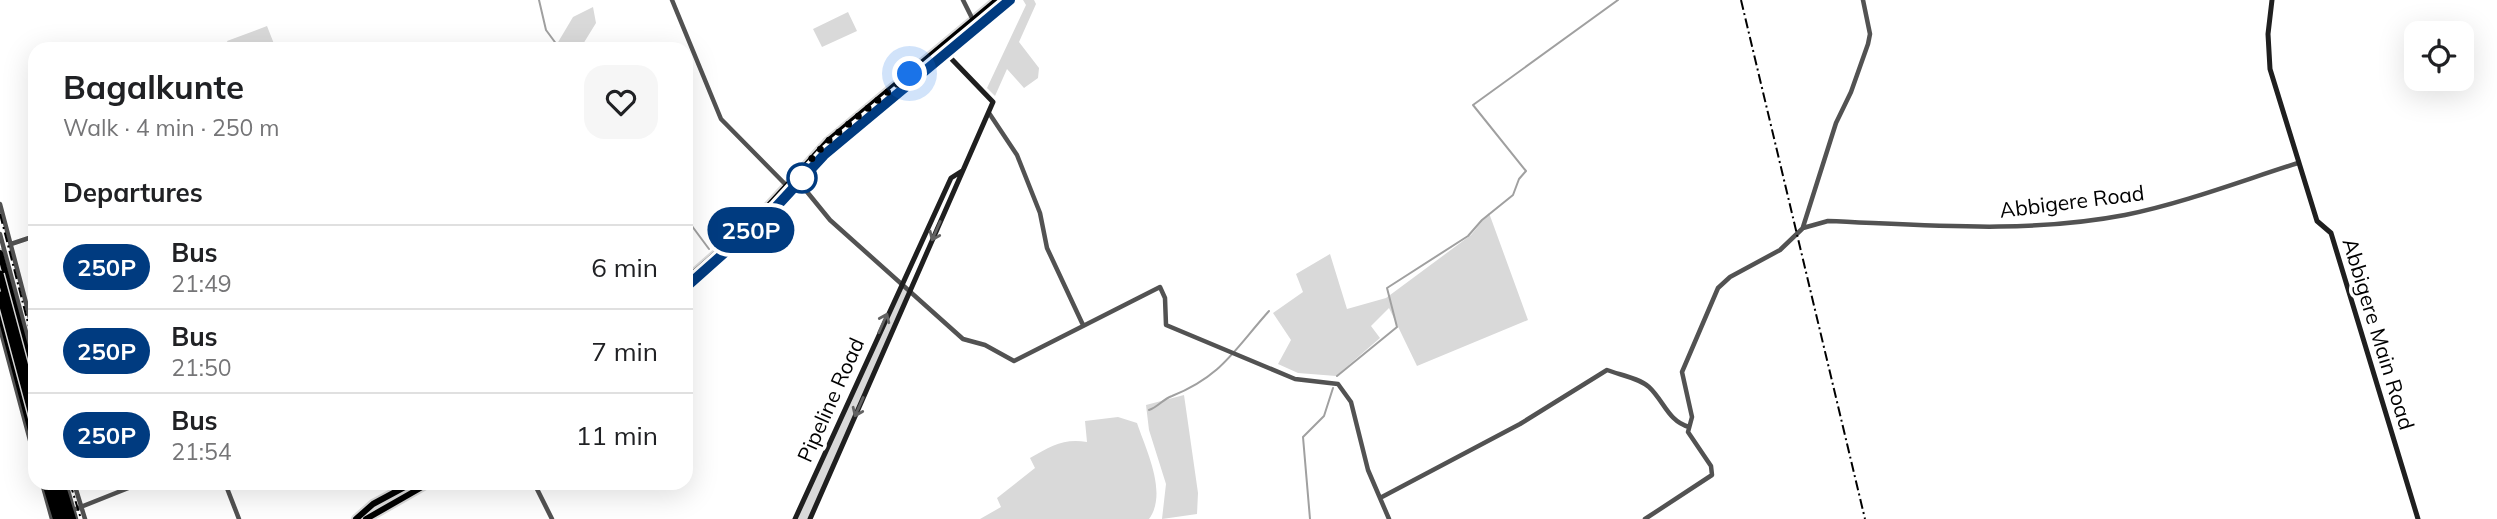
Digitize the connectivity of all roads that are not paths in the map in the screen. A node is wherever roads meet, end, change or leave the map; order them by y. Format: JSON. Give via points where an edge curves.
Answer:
{"nodes":[{"id":1,"x":672,"y":0,"type":"edge"},
{"id":2,"x":963,"y":0,"type":"edge"},
{"id":3,"x":997,"y":0,"type":"edge"},
{"id":4,"x":1010,"y":0,"type":"edge"},
{"id":5,"x":1863,"y":0,"type":"edge"},
{"id":6,"x":2272,"y":0,"type":"edge"},
{"id":7,"x":973,"y":20,"type":"junction"},
{"id":8,"x":977,"y":28,"type":"junction"},
{"id":9,"x":689,"y":42,"type":"edge"},
{"id":10,"x":941,"y":48,"type":"junction"},
{"id":11,"x":693,"y":51,"type":"edge"},
{"id":12,"x":947,"y":54,"type":"junction"},
{"id":13,"x":989,"y":113,"type":"junction"},
{"id":14,"x":2298,"y":163,"type":"junction"},
{"id":15,"x":962,"y":171,"type":"junction"},
{"id":16,"x":796,"y":180,"type":"junction"},
{"id":17,"x":790,"y":188,"type":"junction"},
{"id":18,"x":0,"y":204,"type":"edge"},
{"id":19,"x":1803,"y":228,"type":"junction"},
{"id":20,"x":0,"y":234,"type":"edge"},
{"id":21,"x":28,"y":238,"type":"edge"},
{"id":22,"x":11,"y":244,"type":"junction"},
{"id":23,"x":0,"y":253,"type":"edge"},
{"id":24,"x":0,"y":274,"type":"edge"},
{"id":25,"x":693,"y":274,"type":"edge"},
{"id":26,"x":693,"y":280,"type":"edge"},
{"id":27,"x":901,"y":284,"type":"junction"},
{"id":28,"x":909,"y":291,"type":"junction"},
{"id":29,"x":0,"y":295,"type":"edge"},
{"id":30,"x":28,"y":310,"type":"edge"},
{"id":31,"x":0,"y":314,"type":"edge"},
{"id":32,"x":1083,"y":325,"type":"junction"},
{"id":33,"x":0,"y":328,"type":"edge"},
{"id":34,"x":28,"y":340,"type":"edge"},
{"id":35,"x":28,"y":357,"type":"edge"},
{"id":36,"x":28,"y":376,"type":"edge"},
{"id":37,"x":28,"y":378,"type":"edge"},
{"id":38,"x":17,"y":379,"type":"junction"},
{"id":39,"x":28,"y":400,"type":"edge"},
{"id":40,"x":28,"y":420,"type":"edge"},
{"id":41,"x":1689,"y":427,"type":"junction"},
{"id":42,"x":28,"y":433,"type":"edge"},
{"id":43,"x":45,"y":490,"type":"edge"},
{"id":44,"x":53,"y":490,"type":"edge"},
{"id":45,"x":58,"y":490,"type":"edge"},
{"id":46,"x":66,"y":490,"type":"edge"},
{"id":47,"x":66,"y":490,"type":"edge"},
{"id":48,"x":76,"y":490,"type":"edge"},
{"id":49,"x":123,"y":490,"type":"edge"},
{"id":50,"x":228,"y":490,"type":"edge"},
{"id":51,"x":399,"y":490,"type":"edge"},
{"id":52,"x":417,"y":490,"type":"edge"},
{"id":53,"x":538,"y":490,"type":"edge"},
{"id":54,"x":1380,"y":498,"type":"junction"},
{"id":55,"x":81,"y":506,"type":"junction"},
{"id":56,"x":73,"y":510,"type":"junction"},
{"id":57,"x":54,"y":519,"type":"edge"},
{"id":58,"x":61,"y":519,"type":"edge"},
{"id":59,"x":67,"y":519,"type":"edge"},
{"id":60,"x":75,"y":519,"type":"edge"},
{"id":61,"x":85,"y":519,"type":"edge"},
{"id":62,"x":239,"y":519,"type":"edge"},
{"id":63,"x":356,"y":519,"type":"edge"},
{"id":64,"x":366,"y":519,"type":"edge"},
{"id":65,"x":552,"y":519,"type":"edge"},
{"id":66,"x":795,"y":519,"type":"edge"},
{"id":67,"x":810,"y":519,"type":"edge"},
{"id":68,"x":1389,"y":519,"type":"edge"},
{"id":69,"x":1645,"y":519,"type":"edge"},
{"id":70,"x":2418,"y":519,"type":"edge"}],
"edges":[{"from":1,"to":9,"type":"street"},
{"from":2,"to":7,"type":"street"},
{"from":3,"to":7,"type":"main road"},
{"from":4,"to":8,"type":"main road"},
{"from":5,"to":19,"type":"street","via":[[1868,44],[1836,123]]},
{"from":6,"to":14,"type":"main road","name":"Abbigere Main Road","via":[[2270,69]]},
{"from":7,"to":8,"type":"street"},
{"from":7,"to":10,"type":"main road"},
{"from":8,"to":12,"type":"main road"},
{"from":10,"to":12,"type":"main road"},
{"from":10,"to":16,"type":"main road","via":[[828,141]]},
{"from":11,"to":17,"type":"street","via":[[721,119]]},
{"from":12,"to":13,"type":"main road","via":[[990,97]]},
{"from":12,"to":16,"type":"main road"},
{"from":13,"to":15,"type":"main road"},
{"from":13,"to":32,"type":"street","via":[[1017,155],[1040,214],[1047,248]]},
{"from":14,"to":19,"type":"street","name":"Abbigere Road","via":[[2152,209],[2105,218],[2032,227],[1828,221]]},
{"from":14,"to":70,"type":"main road","name":"Abbigere Main Road","via":[[2317,222],[2330,233]]},
{"from":15,"to":27,"type":"main road","name":"Pipeline Road","via":[[951,177]]},
{"from":15,"to":28,"type":"main road","name":"Pipeline Road","one_way":true},
{"from":16,"to":17,"type":"main road"},
{"from":16,"to":27,"type":"street","via":[[825,216]]},
{"from":17,"to":25,"type":"main road"},
{"from":17,"to":26,"type":"main road"},
{"from":18,"to":22,"type":"street"},
{"from":19,"to":41,"type":"street","via":[[1780,250],[1717,288],[1682,372],[1692,417]]},
{"from":20,"to":34,"type":"street"},
{"from":21,"to":22,"type":"street"},
{"from":22,"to":30,"type":"street"},
{"from":23,"to":35,"type":"main road"},
{"from":24,"to":37,"type":"highway","bridge":true},
{"from":27,"to":28,"type":"street"},
{"from":66,"to":27,"type":"main road","name":"Pipeline Road","one_way":true},
{"from":28,"to":32,"type":"street","via":[[963,339],[1014,361]]},
{"from":28,"to":67,"type":"main road","name":"Pipeline Road","one_way":true},
{"from":29,"to":39,"type":"highway","bridge":true},
{"from":31,"to":38,"type":"main road"},
{"from":32,"to":54,"type":"street","via":[[1160,287],[1166,325],[1295,379],[1338,384],[1351,402]]},
{"from":33,"to":42,"type":"street"},
{"from":36,"to":38,"type":"main road"},
{"from":38,"to":40,"type":"main road"},
{"from":41,"to":54,"type":"street","via":[[1666,411],[1649,387],[1607,370],[1520,424]]},
{"from":41,"to":69,"type":"street","via":[[1712,475]]},
{"from":43,"to":57,"type":"main road"},
{"from":44,"to":58,"type":"highway"},
{"from":45,"to":59,"type":"highway"},
{"from":46,"to":56,"type":"street"},
{"from":47,"to":60,"type":"main road"},
{"from":48,"to":55,"type":"street"},
{"from":49,"to":55,"type":"street"},
{"from":50,"to":62,"type":"street"},
{"from":51,"to":63,"type":"main road"},
{"from":52,"to":64,"type":"main road"},
{"from":53,"to":65,"type":"street"},
{"from":54,"to":68,"type":"street"},
{"from":55,"to":56,"type":"street"},
{"from":55,"to":61,"type":"street"},
{"from":56,"to":60,"type":"street"}]}
